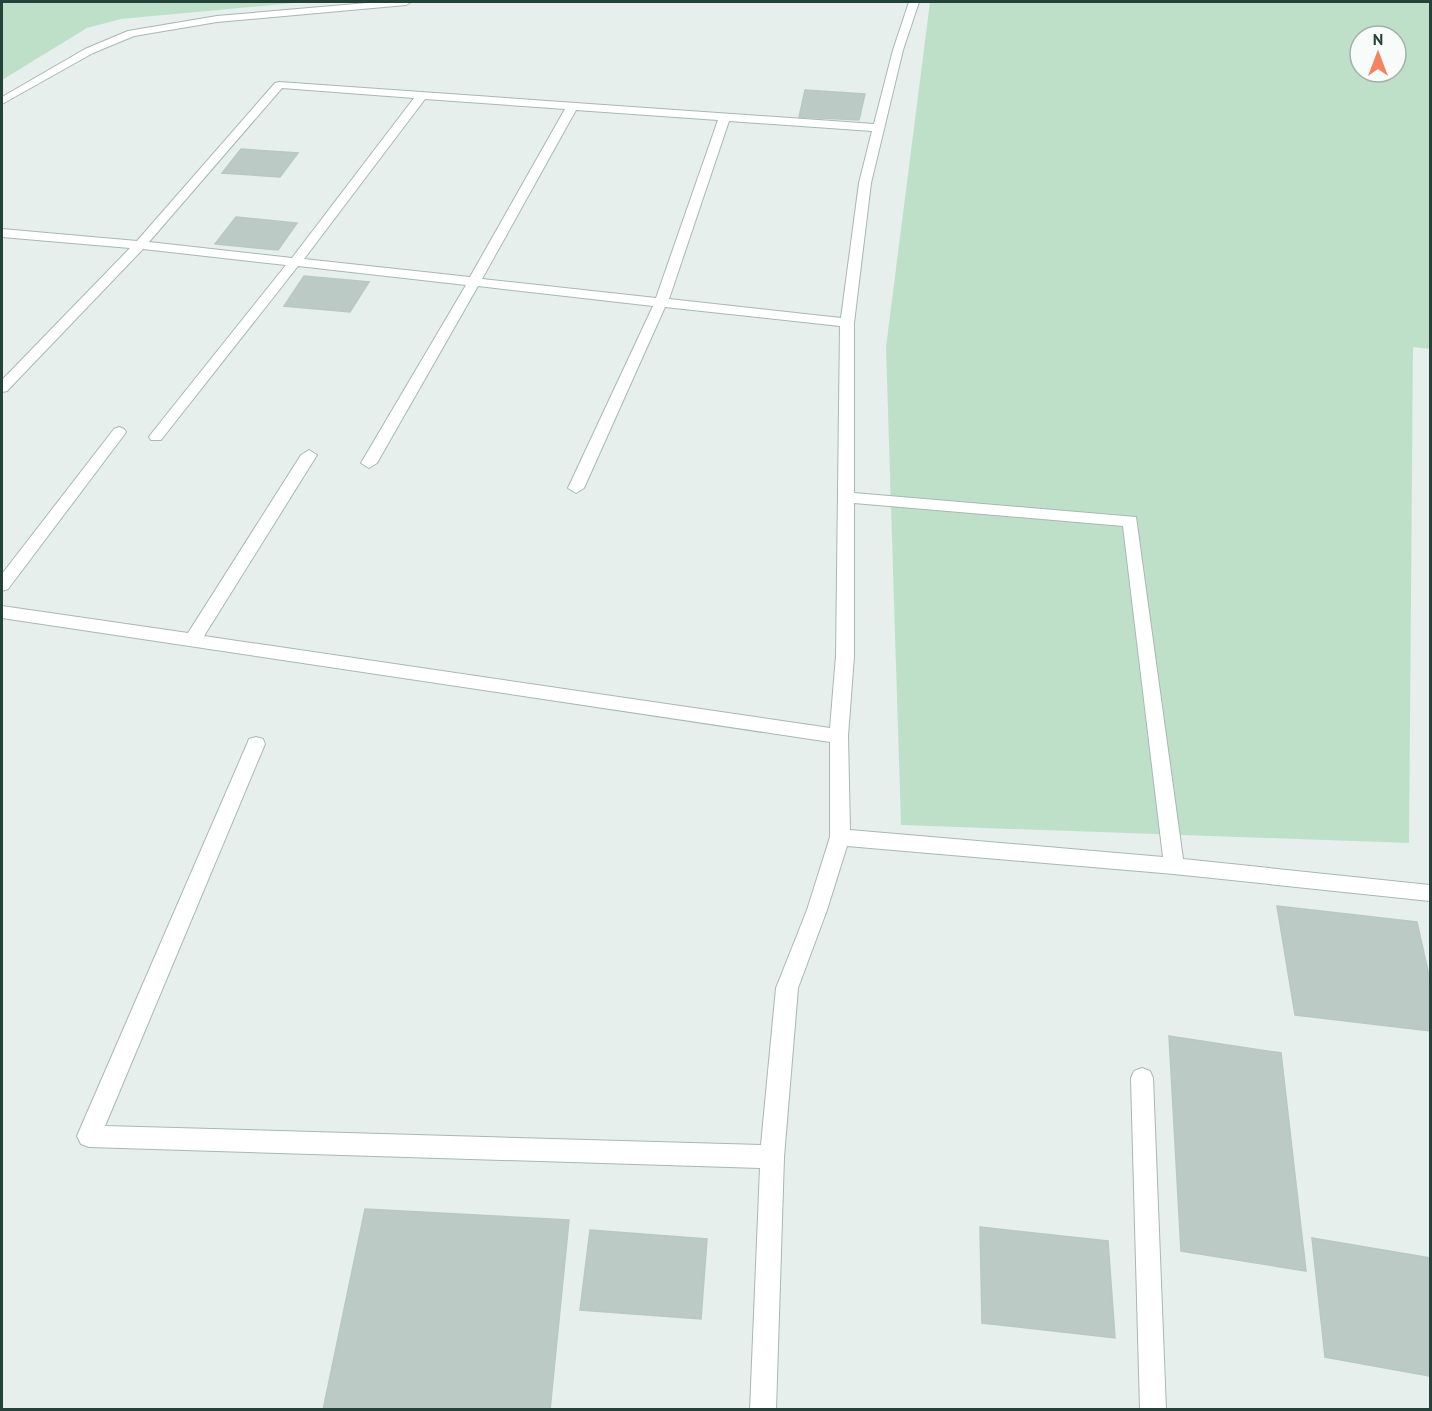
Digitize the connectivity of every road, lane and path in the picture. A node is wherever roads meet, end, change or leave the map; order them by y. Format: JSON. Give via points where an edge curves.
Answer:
{"nodes":[{"id":1,"x":278,"y":2,"type":"edge"},
{"id":2,"x":406,"y":2,"type":"edge"},
{"id":3,"x":914,"y":2,"type":"edge"},
{"id":4,"x":264,"y":15,"type":"junction"},
{"id":5,"x":421,"y":96,"type":"junction"},
{"id":6,"x":2,"y":101,"type":"edge"},
{"id":7,"x":572,"y":106,"type":"junction"},
{"id":8,"x":725,"y":117,"type":"junction"},
{"id":9,"x":879,"y":128,"type":"junction"},
{"id":10,"x":2,"y":233,"type":"edge"},
{"id":11,"x":140,"y":245,"type":"junction"},
{"id":12,"x":295,"y":262,"type":"junction"},
{"id":13,"x":474,"y":282,"type":"junction"},
{"id":14,"x":661,"y":302,"type":"junction"},
{"id":15,"x":847,"y":323,"type":"junction"},
{"id":16,"x":2,"y":388,"type":"edge"},
{"id":17,"x":119,"y":432,"type":"dead end"},
{"id":18,"x":156,"y":437,"type":"dead end"},
{"id":19,"x":309,"y":455,"type":"dead end"},
{"id":20,"x":369,"y":463,"type":"dead end"},
{"id":21,"x":576,"y":488,"type":"dead end"},
{"id":22,"x":846,"y":497,"type":"junction"},
{"id":23,"x":2,"y":585,"type":"edge"},
{"id":24,"x":2,"y":612,"type":"edge"},
{"id":25,"x":193,"y":640,"type":"junction"},
{"id":26,"x":839,"y":736,"type":"junction"},
{"id":27,"x":256,"y":744,"type":"dead end"},
{"id":28,"x":840,"y":837,"type":"junction"},
{"id":29,"x":1174,"y":866,"type":"junction"},
{"id":30,"x":1431,"y":893,"type":"edge"},
{"id":31,"x":1142,"y":1078,"type":"dead end"},
{"id":32,"x":772,"y":1157,"type":"junction"},
{"id":33,"x":763,"y":1410,"type":"edge"},
{"id":34,"x":1153,"y":1410,"type":"edge"}],
"edges":[{"from":1,"to":4,"type":"street"},
{"from":2,"to":4,"type":"street"},
{"from":3,"to":9,"type":"street"},
{"from":4,"to":6,"type":"street","via":[[181,23],[132,33],[89,51]]},
{"from":5,"to":7,"type":"street"},
{"from":5,"to":11,"type":"street","via":[[279,85]]},
{"from":5,"to":12,"type":"street"},
{"from":7,"to":8,"type":"street"},
{"from":7,"to":13,"type":"street"},
{"from":8,"to":9,"type":"street"},
{"from":8,"to":14,"type":"street"},
{"from":9,"to":15,"type":"street","via":[[865,183]]},
{"from":10,"to":11,"type":"street"},
{"from":11,"to":12,"type":"street"},
{"from":11,"to":16,"type":"street"},
{"from":12,"to":13,"type":"street"},
{"from":12,"to":18,"type":"street"},
{"from":13,"to":14,"type":"street"},
{"from":13,"to":20,"type":"street"},
{"from":14,"to":15,"type":"street"},
{"from":14,"to":21,"type":"street"},
{"from":15,"to":22,"type":"street"},
{"from":17,"to":23,"type":"street"},
{"from":19,"to":25,"type":"street"},
{"from":22,"to":26,"type":"street","via":[[845,656]]},
{"from":22,"to":29,"type":"street","via":[[1130,521]]},
{"from":24,"to":25,"type":"street"},
{"from":25,"to":26,"type":"street"},
{"from":26,"to":28,"type":"street"},
{"from":27,"to":32,"type":"street","via":[[89,1136]]},
{"from":28,"to":29,"type":"street"},
{"from":28,"to":32,"type":"street","via":[[818,910],[787,988]]},
{"from":29,"to":30,"type":"street"},
{"from":31,"to":34,"type":"street"},
{"from":32,"to":33,"type":"street"}]}
